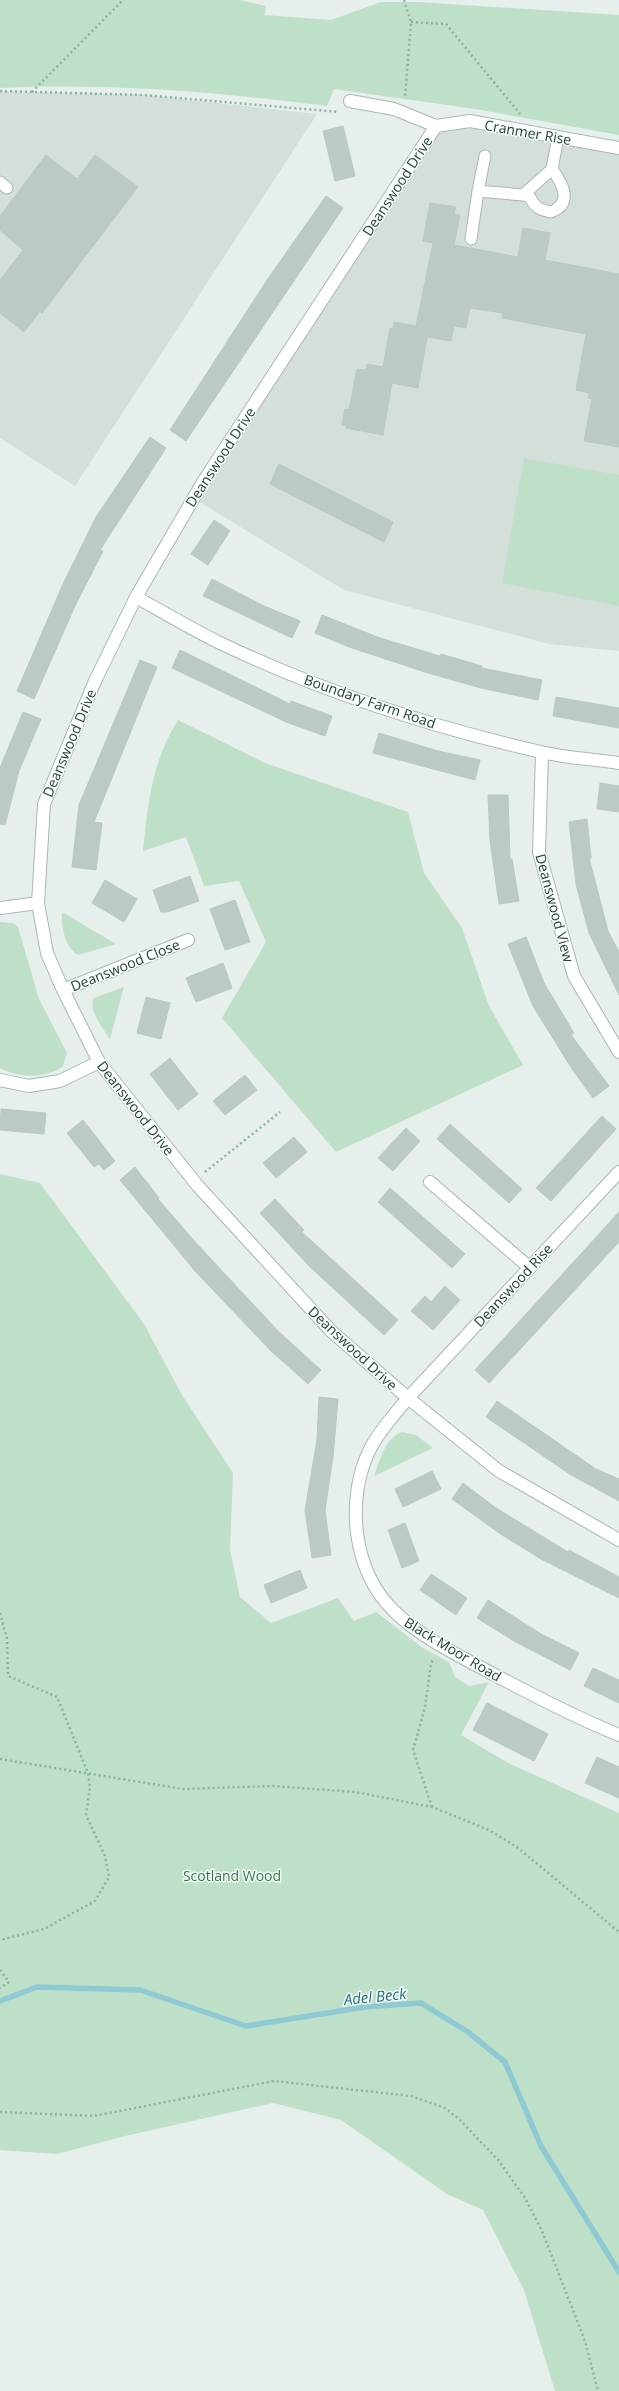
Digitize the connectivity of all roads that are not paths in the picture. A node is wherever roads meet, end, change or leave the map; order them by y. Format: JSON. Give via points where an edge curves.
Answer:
{"nodes":[{"id":1,"x":350,"y":101,"type":"road end"},
{"id":2,"x":436,"y":126,"type":"junction"},
{"id":3,"x":558,"y":137,"type":"junction"},
{"id":4,"x":619,"y":148,"type":"edge"},
{"id":5,"x":485,"y":156,"type":"dead end"},
{"id":6,"x":552,"y":169,"type":"junction"},
{"id":7,"x":478,"y":191,"type":"junction"},
{"id":8,"x":523,"y":195,"type":"junction"},
{"id":9,"x":471,"y":239,"type":"dead end"},
{"id":10,"x":136,"y":596,"type":"junction"},
{"id":11,"x":542,"y":752,"type":"junction"},
{"id":12,"x":619,"y":763,"type":"edge"},
{"id":13,"x":38,"y":903,"type":"junction"},
{"id":14,"x":0,"y":908,"type":"edge"},
{"id":15,"x":188,"y":940,"type":"dead end"},
{"id":16,"x":63,"y":990,"type":"junction"},
{"id":17,"x":619,"y":1052,"type":"edge"},
{"id":18,"x":99,"y":1062,"type":"junction"},
{"id":19,"x":0,"y":1080,"type":"edge"},
{"id":20,"x":619,"y":1172,"type":"edge"},
{"id":21,"x":430,"y":1182,"type":"dead end"},
{"id":22,"x":530,"y":1268,"type":"junction"},
{"id":23,"x":408,"y":1398,"type":"junction"},
{"id":24,"x":619,"y":1540,"type":"edge"},
{"id":25,"x":619,"y":1735,"type":"edge"}],
"edges":[{"from":1,"to":2,"type":"street","name":"Deanswood Drive","via":[[401,112]]},
{"from":2,"to":3,"type":"street","name":"Cranmer Rise","via":[[470,121]]},
{"from":2,"to":10,"type":"street","name":"Deanswood Drive","via":[[203,482]]},
{"from":3,"to":4,"type":"street","name":"Cranmer Rise"},
{"from":3,"to":6,"type":"lane"},
{"from":5,"to":7,"type":"lane"},
{"from":6,"to":8,"type":"lane"},
{"from":6,"to":8,"type":"lane","via":[[564,188],[564,201],[560,207],[551,212],[544,211],[537,208],[529,196]]},
{"from":7,"to":8,"type":"lane"},
{"from":7,"to":9,"type":"lane"},
{"from":10,"to":11,"type":"street","name":"Boundary Farm Road","via":[[217,641],[276,668],[434,724]]},
{"from":10,"to":13,"type":"street","name":"Deanswood Drive","via":[[95,681],[44,804]]},
{"from":11,"to":12,"type":"street","name":"Boundary Farm Road"},
{"from":11,"to":17,"type":"street","name":"Deanswood View","via":[[539,852],[574,976]]},
{"from":13,"to":14,"type":"street"},
{"from":13,"to":16,"type":"street","name":"Deanswood Drive","via":[[47,953]]},
{"from":15,"to":16,"type":"street","name":"Deanswood Close"},
{"from":16,"to":18,"type":"street","name":"Deanswood Drive"},
{"from":18,"to":19,"type":"street","via":[[60,1081],[29,1086]]},
{"from":18,"to":23,"type":"street","name":"Deanswood Drive","via":[[194,1182],[331,1331]]},
{"from":20,"to":22,"type":"street","name":"Deanswood Rise"},
{"from":21,"to":22,"type":"street"},
{"from":22,"to":23,"type":"street","name":"Deanswood Rise"},
{"from":23,"to":24,"type":"street","name":"Deanswood Drive","via":[[499,1471]]},
{"from":23,"to":25,"type":"street","name":"Black Moor Road","via":[[371,1447],[356,1494],[357,1533],[363,1560],[382,1597],[406,1621],[444,1646],[519,1688]]}]}
